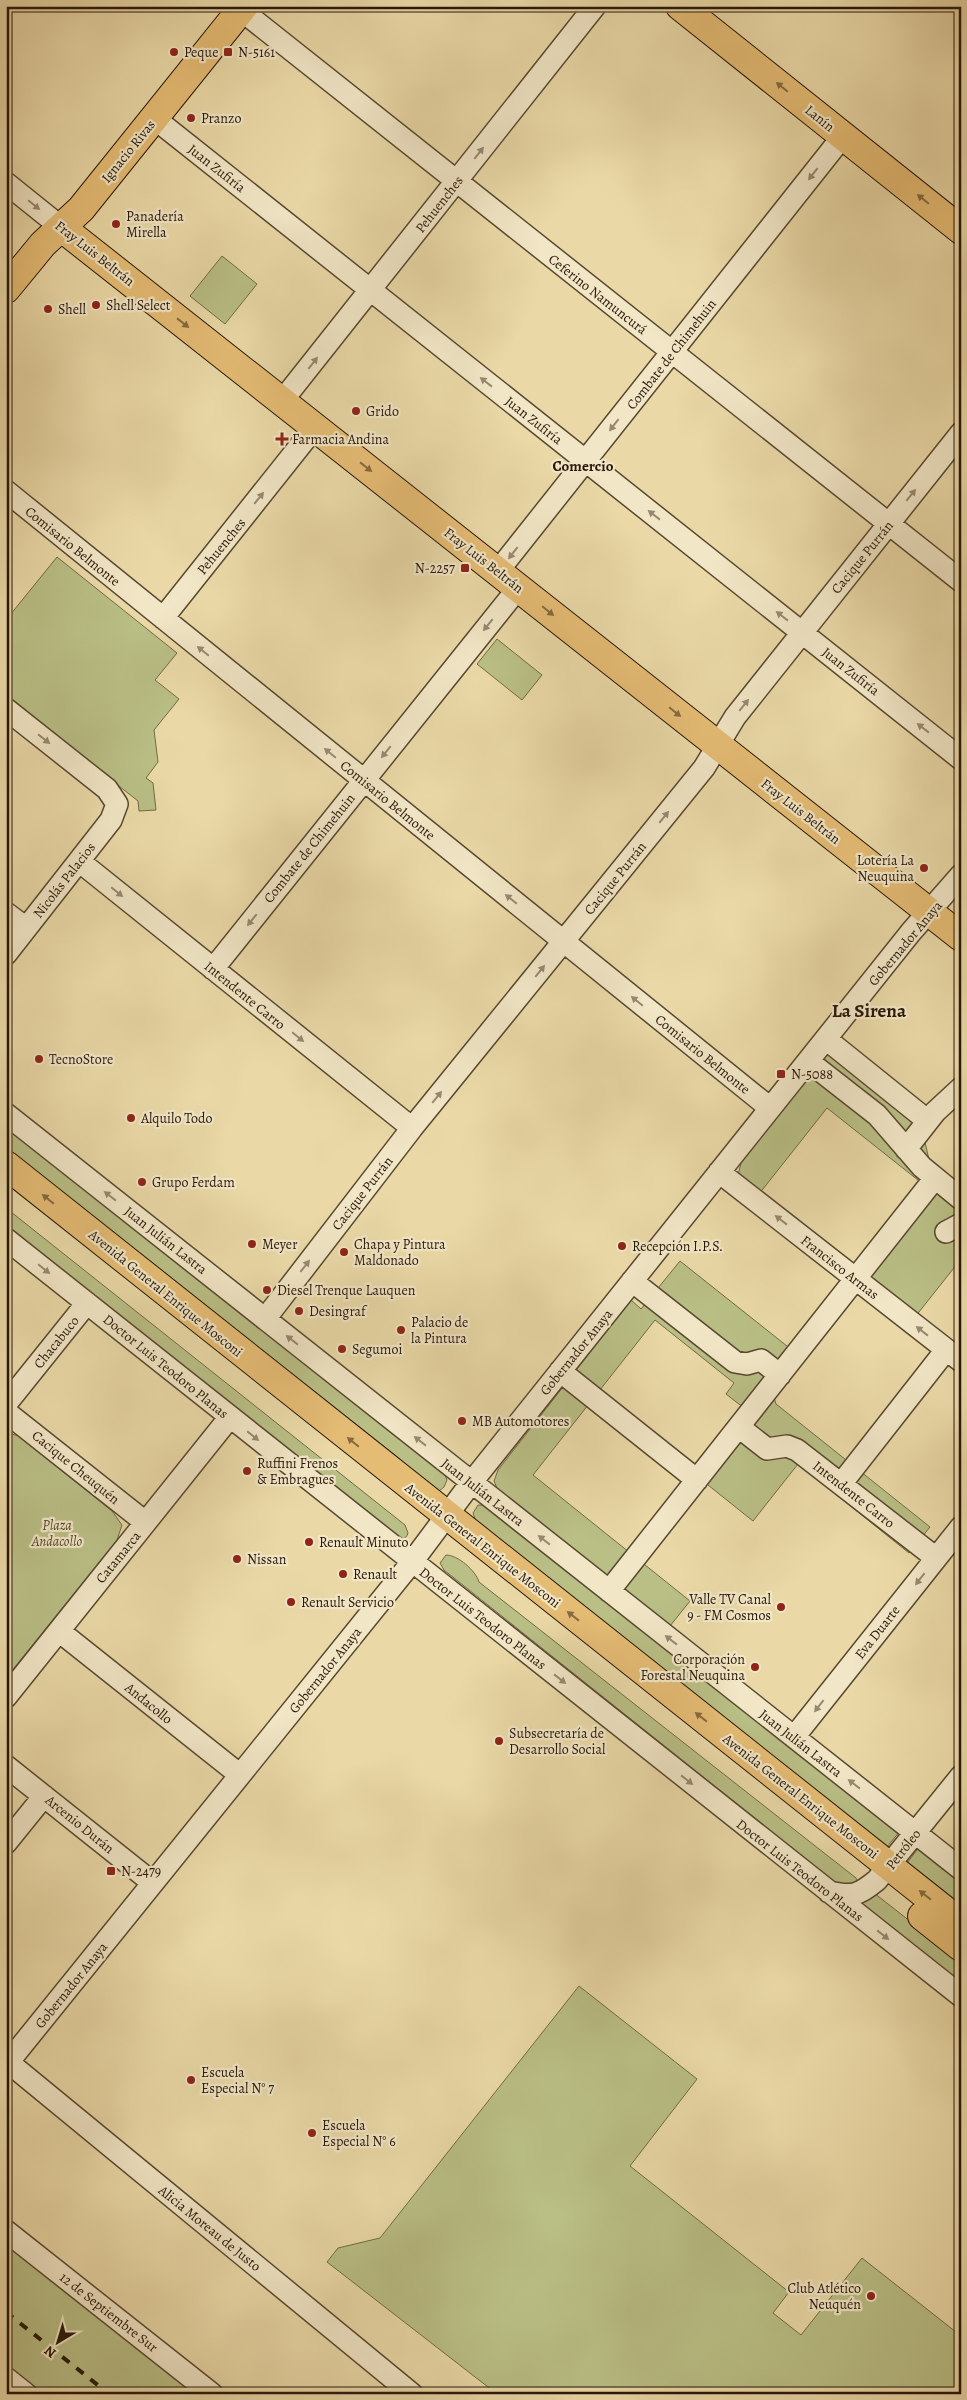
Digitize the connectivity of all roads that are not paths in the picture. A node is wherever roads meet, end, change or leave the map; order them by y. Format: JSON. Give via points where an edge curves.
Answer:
{"nodes":[{"id":1,"x":596,"y":6,"type":"edge"},
{"id":2,"x":680,"y":6,"type":"edge"},
{"id":3,"x":240,"y":8,"type":"edge"},
{"id":4,"x":154,"y":118,"type":"junction"},
{"id":5,"x":843,"y":136,"type":"junction"},
{"id":6,"x":456,"y":182,"type":"junction"},
{"id":7,"x":6,"y":183,"type":"edge"},
{"id":8,"x":62,"y":228,"type":"junction"},
{"id":9,"x":961,"y":230,"type":"edge"},
{"id":10,"x":6,"y":289,"type":"edge"},
{"id":11,"x":371,"y":290,"type":"junction"},
{"id":12,"x":672,"y":352,"type":"junction"},
{"id":13,"x":282,"y":401,"type":"junction"},
{"id":14,"x":315,"y":427,"type":"junction"},
{"id":15,"x":961,"y":433,"type":"edge"},
{"id":16,"x":586,"y":461,"type":"junction"},
{"id":17,"x":6,"y":492,"type":"edge"},
{"id":18,"x":888,"y":524,"type":"junction"},
{"id":19,"x":508,"y":579,"type":"junction"},
{"id":20,"x":961,"y":581,"type":"edge"},
{"id":21,"x":163,"y":618,"type":"junction"},
{"id":22,"x":802,"y":632,"type":"junction"},
{"id":23,"x":6,"y":709,"type":"edge"},
{"id":24,"x":717,"y":745,"type":"junction"},
{"id":25,"x":961,"y":758,"type":"edge"},
{"id":26,"x":364,"y":780,"type":"junction"},
{"id":27,"x":79,"y":861,"type":"junction"},
{"id":28,"x":961,"y":875,"type":"edge"},
{"id":29,"x":929,"y":912,"type":"junction"},
{"id":30,"x":6,"y":913,"type":"edge"},
{"id":31,"x":26,"y":928,"type":"junction"},
{"id":32,"x":961,"y":937,"type":"edge"},
{"id":33,"x":564,"y":942,"type":"junction"},
{"id":34,"x":6,"y":954,"type":"edge"},
{"id":35,"x":213,"y":968,"type":"junction"},
{"id":36,"x":826,"y":1039,"type":"junction"},
{"id":37,"x":808,"y":1061,"type":"junction"},
{"id":38,"x":961,"y":1088,"type":"edge"},
{"id":39,"x":770,"y":1108,"type":"junction"},
{"id":40,"x":6,"y":1114,"type":"edge"},
{"id":41,"x":928,"y":1121,"type":"junction"},
{"id":42,"x":412,"y":1128,"type":"junction"},
{"id":43,"x":906,"y":1149,"type":"junction"},
{"id":44,"x":6,"y":1165,"type":"edge"},
{"id":45,"x":719,"y":1172,"type":"junction"},
{"id":46,"x":935,"y":1178,"type":"junction"},
{"id":47,"x":6,"y":1190,"type":"edge"},
{"id":48,"x":961,"y":1199,"type":"edge"},
{"id":49,"x":6,"y":1239,"type":"edge"},
{"id":50,"x":856,"y":1279,"type":"junction"},
{"id":51,"x":632,"y":1281,"type":"junction"},
{"id":52,"x":87,"y":1303,"type":"junction"},
{"id":53,"x":265,"y":1319,"type":"junction"},
{"id":54,"x":953,"y":1356,"type":"edge"},
{"id":55,"x":560,"y":1371,"type":"junction"},
{"id":56,"x":780,"y":1375,"type":"junction"},
{"id":57,"x":6,"y":1404,"type":"edge"},
{"id":58,"x":6,"y":1412,"type":"edge"},
{"id":59,"x":230,"y":1417,"type":"junction"},
{"id":60,"x":739,"y":1427,"type":"junction"},
{"id":61,"x":697,"y":1480,"type":"junction"},
{"id":62,"x":471,"y":1482,"type":"junction"},
{"id":63,"x":841,"y":1484,"type":"junction"},
{"id":64,"x":145,"y":1522,"type":"junction"},
{"id":65,"x":441,"y":1523,"type":"junction"},
{"id":66,"x":961,"y":1527,"type":"edge"},
{"id":67,"x":936,"y":1558,"type":"junction"},
{"id":68,"x":412,"y":1562,"type":"junction"},
{"id":69,"x":609,"y":1591,"type":"junction"},
{"id":70,"x":59,"y":1631,"type":"junction"},
{"id":71,"x":6,"y":1697,"type":"edge"},
{"id":72,"x":794,"y":1737,"type":"junction"},
{"id":73,"x":6,"y":1766,"type":"edge"},
{"id":74,"x":240,"y":1775,"type":"junction"},
{"id":75,"x":961,"y":1776,"type":"edge"},
{"id":76,"x":44,"y":1796,"type":"junction"},
{"id":77,"x":943,"y":1798,"type":"junction"},
{"id":78,"x":876,"y":1802,"type":"junction"},
{"id":79,"x":916,"y":1833,"type":"junction"},
{"id":80,"x":6,"y":1843,"type":"edge"},
{"id":81,"x":961,"y":1869,"type":"edge"},
{"id":82,"x":883,"y":1874,"type":"junction"},
{"id":83,"x":153,"y":1883,"type":"junction"},
{"id":84,"x":828,"y":1891,"type":"junction"},
{"id":85,"x":961,"y":1923,"type":"edge"},
{"id":86,"x":961,"y":1947,"type":"edge"},
{"id":87,"x":961,"y":1996,"type":"edge"},
{"id":88,"x":7,"y":2064,"type":"edge"},
{"id":89,"x":6,"y":2231,"type":"edge"},
{"id":90,"x":6,"y":2378,"type":"edge"},
{"id":91,"x":26,"y":2394,"type":"edge"},
{"id":92,"x":212,"y":2394,"type":"edge"},
{"id":93,"x":412,"y":2394,"type":"edge"}],
"edges":[{"from":6,"to":1,"type":"street","name":"Pehuenches","one_way":true},
{"from":5,"to":2,"type":"main road","name":"Lanín","one_way":true},
{"from":3,"to":4,"type":"main road","name":"Ignacio Rivas"},
{"from":3,"to":6,"type":"street","name":"Ceferino Namuncurá"},
{"from":4,"to":8,"type":"main road","name":"Ignacio Rivas"},
{"from":4,"to":11,"type":"street","name":"Juan Zufiría"},
{"from":9,"to":5,"type":"main road","name":"Lanín","one_way":true},
{"from":5,"to":12,"type":"street","name":"Combate de Chimehuin","one_way":true},
{"from":6,"to":11,"type":"street","name":"Pehuenches"},
{"from":6,"to":12,"type":"street","name":"Ceferino Namuncurá"},
{"from":7,"to":8,"type":"street","name":"Fray Luis Beltrán","one_way":true},
{"from":8,"to":10,"type":"main road","name":"Ignacio Rivas","via":[[43,244]]},
{"from":8,"to":13,"type":"main road","name":"Fray Luis Beltrán","one_way":true},
{"from":13,"to":11,"type":"street","name":"Pehuenches","one_way":true},
{"from":16,"to":11,"type":"street","name":"Juan Zufiría","one_way":true},
{"from":12,"to":16,"type":"street","name":"Combate de Chimehuin","one_way":true},
{"from":12,"to":18,"type":"street","name":"Ceferino Namuncurá"},
{"from":13,"to":14,"type":"main road","name":"Fray Luis Beltrán"},
{"from":14,"to":19,"type":"main road","name":"Fray Luis Beltrán","one_way":true},
{"from":21,"to":14,"type":"street","name":"Pehuenches","one_way":true},
{"from":18,"to":15,"type":"street","name":"Cacique Purrán","one_way":true},
{"from":16,"to":19,"type":"street","name":"Combate de Chimehuin","one_way":true},
{"from":22,"to":16,"type":"street","name":"Juan Zufiría","one_way":true},
{"from":17,"to":21,"type":"street","name":"Comisario Belmonte"},
{"from":18,"to":20,"type":"street","name":"Ceferino Namuncurá"},
{"from":18,"to":22,"type":"street","name":"Cacique Purrán"},
{"from":19,"to":24,"type":"main road","name":"Fray Luis Beltrán","one_way":true},
{"from":19,"to":26,"type":"street","name":"Combate de Chimehuin","one_way":true},
{"from":26,"to":21,"type":"street","name":"Comisario Belmonte","one_way":true},
{"from":24,"to":22,"type":"street","name":"Cacique Purrán","one_way":true},
{"from":25,"to":22,"type":"street","name":"Juan Zufiría","one_way":true},
{"from":23,"to":27,"type":"street","name":"Nicolás Palacios","one_way":true,"via":[[107,788],[117,804],[111,820]]},
{"from":24,"to":29,"type":"main road","name":"Fray Luis Beltrán"},
{"from":33,"to":24,"type":"street","name":"Cacique Purrán","one_way":true,"via":[[704,768]]},
{"from":33,"to":26,"type":"street","name":"Comisario Belmonte","one_way":true},
{"from":26,"to":35,"type":"street","name":"Combate de Chimehuin","one_way":true},
{"from":27,"to":31,"type":"street","name":"Nicolás Palacios"},
{"from":27,"to":35,"type":"street","name":"Intendente Carro","one_way":true},
{"from":28,"to":29,"type":"street","name":"Gobernador Anaya"},
{"from":29,"to":32,"type":"main road","name":"Fray Luis Beltrán"},
{"from":29,"to":36,"type":"street","name":"Gobernador Anaya"},
{"from":30,"to":31,"type":"street"},
{"from":31,"to":34,"type":"street","name":"Nicolás Palacios"},
{"from":39,"to":33,"type":"street","name":"Comisario Belmonte","one_way":true},
{"from":42,"to":33,"type":"street","name":"Cacique Purrán","one_way":true},
{"from":35,"to":42,"type":"street","name":"Intendente Carro","one_way":true},
{"from":36,"to":37,"type":"street","name":"Gobernador Anaya"},
{"from":36,"to":41,"type":"street"},
{"from":37,"to":39,"type":"street","name":"Gobernador Anaya"},
{"from":37,"to":43,"type":"street","via":[[877,1115]]},
{"from":38,"to":41,"type":"street"},
{"from":39,"to":45,"type":"street","name":"Gobernador Anaya"},
{"from":53,"to":40,"type":"street","name":"Juan Julián Lastra","one_way":true},
{"from":41,"to":43,"type":"street"},
{"from":53,"to":42,"type":"street","name":"Cacique Purrán","one_way":true},
{"from":43,"to":46,"type":"street"},
{"from":65,"to":44,"type":"main road","name":"Avenida General Enrique Mosconi","one_way":true},
{"from":50,"to":45,"type":"street","name":"Francisco Armas","one_way":true},
{"from":45,"to":51,"type":"street","name":"Gobernador Anaya"},
{"from":46,"to":48,"type":"street"},
{"from":46,"to":50,"type":"street"},
{"from":47,"to":65,"type":"main road","name":"Avenida General Enrique Mosconi"},
{"from":49,"to":52,"type":"street","name":"Doctor Luis Teodoro Planas","one_way":true},
{"from":54,"to":50,"type":"street","name":"Francisco Armas","one_way":true},
{"from":50,"to":56,"type":"street"},
{"from":51,"to":55,"type":"street","name":"Gobernador Anaya"},
{"from":51,"to":56,"type":"street","via":[[735,1362],[746,1364],[761,1360]]},
{"from":52,"to":57,"type":"street","name":"Chacabuco"},
{"from":52,"to":59,"type":"street","name":"Doctor Luis Teodoro Planas"},
{"from":62,"to":53,"type":"street","name":"Juan Julián Lastra","one_way":true},
{"from":54,"to":63,"type":"street"},
{"from":55,"to":61,"type":"street"},
{"from":55,"to":62,"type":"street","name":"Gobernador Anaya"},
{"from":56,"to":60,"type":"street"},
{"from":58,"to":64,"type":"street","name":"Cacique Cheuquén"},
{"from":59,"to":64,"type":"street","name":"Catamarca"},
{"from":59,"to":68,"type":"street","name":"Doctor Luis Teodoro Planas","one_way":true},
{"from":60,"to":61,"type":"street"},
{"from":60,"to":63,"type":"street","name":"Intendente Carro","via":[[767,1449],[792,1447]]},
{"from":61,"to":69,"type":"street"},
{"from":62,"to":65,"type":"street","name":"Gobernador Anaya"},
{"from":69,"to":62,"type":"street","name":"Juan Julián Lastra","one_way":true},
{"from":63,"to":67,"type":"street","name":"Intendente Carro"},
{"from":64,"to":70,"type":"street","name":"Catamarca"},
{"from":65,"to":68,"type":"street","name":"Gobernador Anaya"},
{"from":65,"to":82,"type":"main road","name":"Avenida General Enrique Mosconi"},
{"from":66,"to":67,"type":"street","name":"Eva Duarte"},
{"from":67,"to":72,"type":"street","name":"Eva Duarte","one_way":true},
{"from":68,"to":74,"type":"street","name":"Gobernador Anaya"},
{"from":68,"to":84,"type":"street","name":"Doctor Luis Teodoro Planas","one_way":true},
{"from":72,"to":69,"type":"street","name":"Juan Julián Lastra","one_way":true},
{"from":70,"to":71,"type":"street","name":"Catamarca"},
{"from":70,"to":74,"type":"street","name":"Andacollo"},
{"from":78,"to":72,"type":"street","name":"Juan Julián Lastra","one_way":true},
{"from":73,"to":76,"type":"street","name":"Arcenio Durán"},
{"from":74,"to":83,"type":"street","name":"Gobernador Anaya"},
{"from":75,"to":77,"type":"street","name":"Petróleo"},
{"from":76,"to":80,"type":"street"},
{"from":76,"to":83,"type":"street","name":"Arcenio Durán"},
{"from":77,"to":78,"type":"street","name":"Petróleo","via":[[931,1810],[913,1814]]},
{"from":77,"to":79,"type":"street","name":"Petróleo"},
{"from":78,"to":79,"type":"street","name":"Juan Julián Lastra"},
{"from":79,"to":81,"type":"street","name":"Juan Julián Lastra"},
{"from":79,"to":82,"type":"street","name":"Petróleo"},
{"from":82,"to":84,"type":"street","name":"Petróleo","via":[[866,1890],[854,1895]]},
{"from":85,"to":82,"type":"main road","name":"Avenida General Enrique Mosconi","one_way":true},
{"from":82,"to":86,"type":"main road","name":"Avenida General Enrique Mosconi"},
{"from":83,"to":88,"type":"street","name":"Gobernador Anaya"},
{"from":84,"to":87,"type":"street","name":"Doctor Luis Teodoro Planas","one_way":true},
{"from":88,"to":93,"type":"street","name":"Alicia Moreau de Justo"},
{"from":89,"to":92,"type":"street","name":"12 de Septiembre Sur"},
{"from":90,"to":91,"type":"street"}]}
